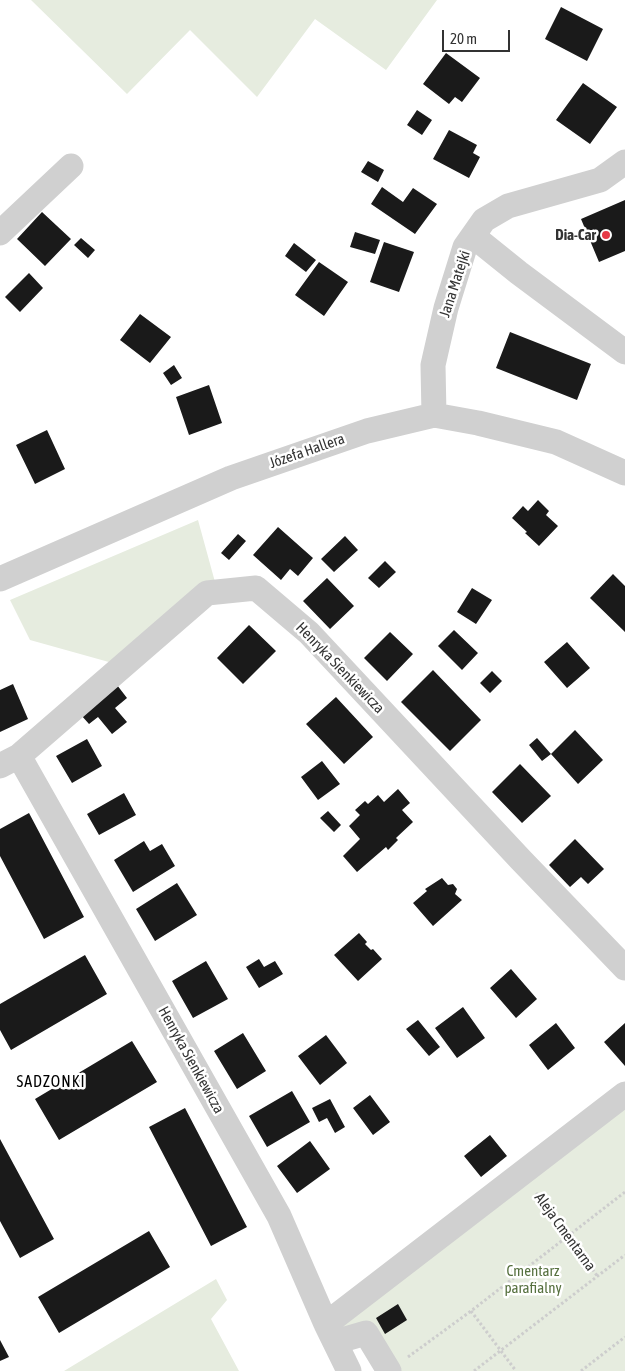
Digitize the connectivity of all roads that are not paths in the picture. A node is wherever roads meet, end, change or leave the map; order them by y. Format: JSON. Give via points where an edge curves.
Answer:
{"nodes":[{"id":1,"x":625,"y":162,"type":"edge"},
{"id":2,"x":71,"y":166,"type":"dead end"},
{"id":3,"x":0,"y":233,"type":"edge"},
{"id":4,"x":473,"y":236,"type":"junction"},
{"id":5,"x":625,"y":352,"type":"edge"},
{"id":6,"x":434,"y":415,"type":"junction"},
{"id":7,"x":625,"y":473,"type":"edge"},
{"id":8,"x":0,"y":579,"type":"edge"},
{"id":9,"x":10,"y":761,"type":"edge"},
{"id":10,"x":625,"y":968,"type":"edge"},
{"id":11,"x":625,"y":1094,"type":"edge"},
{"id":12,"x":330,"y":1333,"type":"junction"},
{"id":13,"x":349,"y":1371,"type":"edge"},
{"id":14,"x":389,"y":1371,"type":"edge"}],
"edges":[{"from":1,"to":4,"type":"street","name":"Jana Matejki","via":[[600,180],[508,206],[484,220]]},
{"from":2,"to":3,"type":"street"},
{"from":4,"to":5,"type":"street"},
{"from":4,"to":6,"type":"street","name":"Jana Matejki","via":[[465,247],[446,308],[433,365]]},
{"from":6,"to":7,"type":"street","name":"Józefa Hallera","via":[[556,442]]},
{"from":6,"to":8,"type":"street","name":"Józefa Hallera","via":[[358,434],[230,478]]},
{"from":9,"to":10,"type":"street","name":"Henryka Sienkiewicza","via":[[207,593],[256,588],[309,633]]},
{"from":9,"to":12,"type":"street","name":"Henryka Sienkiewicza","via":[[279,1216]]},
{"from":11,"to":12,"type":"street"},
{"from":12,"to":13,"type":"street","name":"Henryka Sienkiewicza"},
{"from":12,"to":14,"type":"street","via":[[366,1333]]}]}
